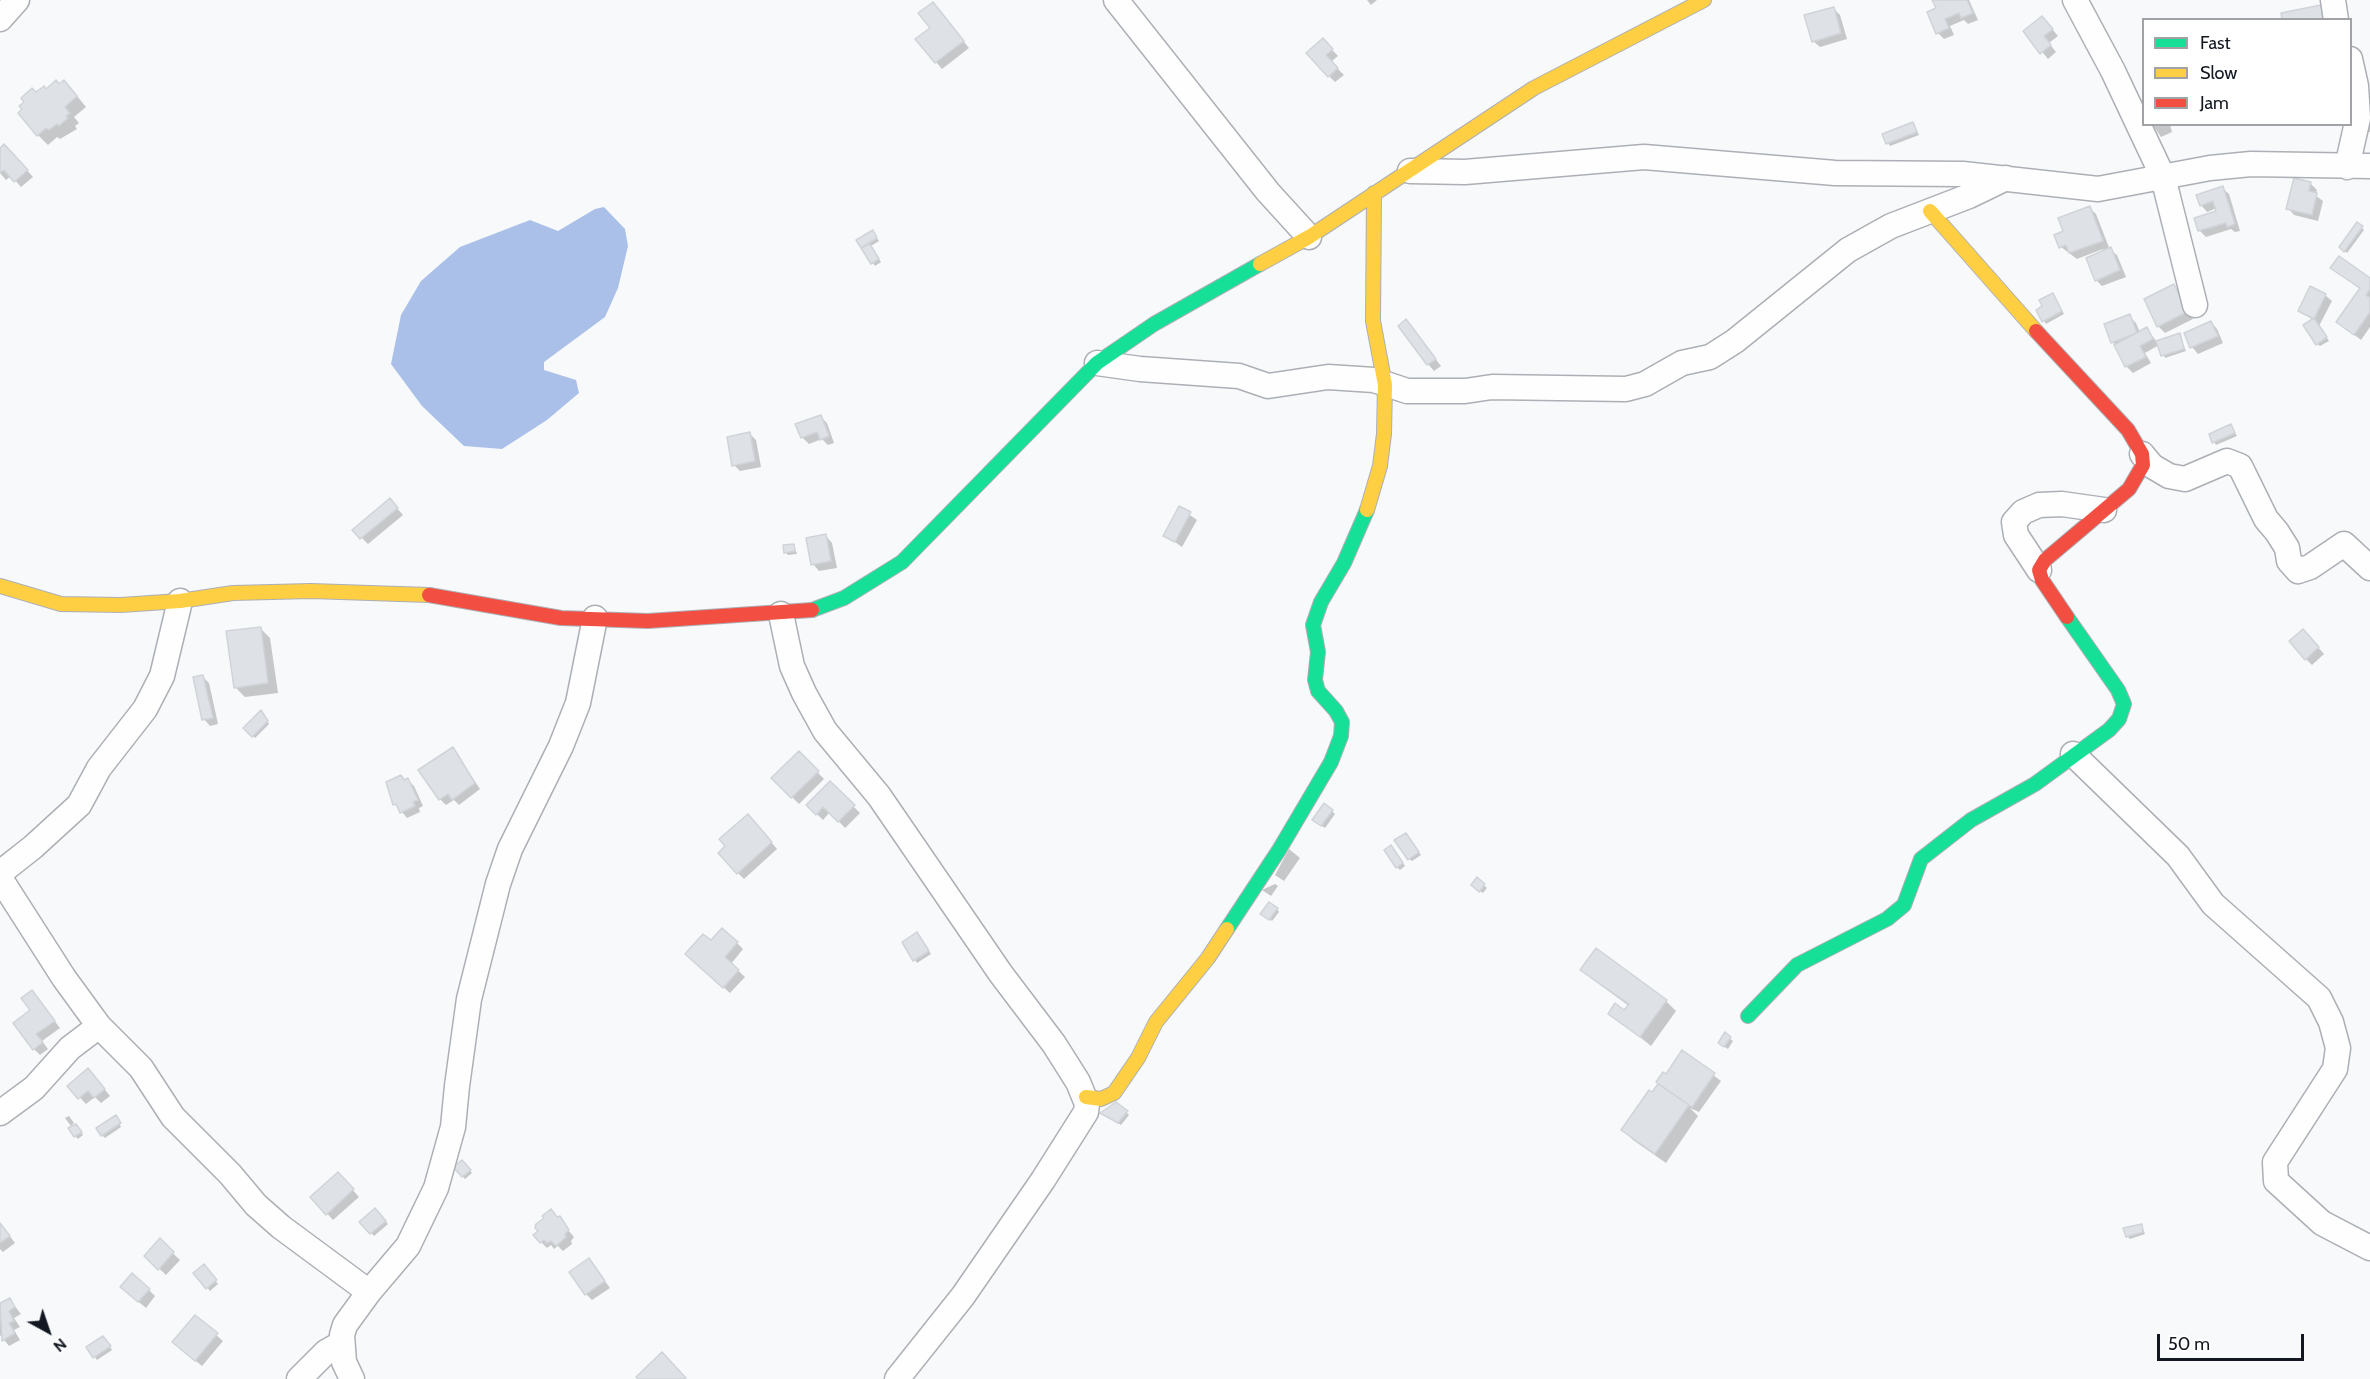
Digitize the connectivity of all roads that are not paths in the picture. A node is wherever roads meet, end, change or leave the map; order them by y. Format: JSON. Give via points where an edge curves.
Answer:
{"nodes":[{"id":1,"x":17,"y":0,"type":"edge"},
{"id":2,"x":1116,"y":0,"type":"edge"},
{"id":3,"x":1704,"y":0,"type":"edge"},
{"id":4,"x":2075,"y":0,"type":"edge"},
{"id":5,"x":2333,"y":0,"type":"edge"},
{"id":6,"x":2336,"y":18,"type":"edge"},
{"id":7,"x":0,"y":19,"type":"edge"},
{"id":8,"x":2352,"y":67,"type":"edge"},
{"id":9,"x":2359,"y":167,"type":"edge"},
{"id":10,"x":1410,"y":171,"type":"junction"},
{"id":11,"x":2163,"y":177,"type":"junction"},
{"id":12,"x":2006,"y":178,"type":"junction"},
{"id":13,"x":1374,"y":194,"type":"junction"},
{"id":14,"x":1930,"y":211,"type":"junction"},
{"id":15,"x":1309,"y":237,"type":"junction"},
{"id":16,"x":2195,"y":305,"type":"dead end"},
{"id":17,"x":1097,"y":363,"type":"junction"},
{"id":18,"x":1385,"y":385,"type":"junction"},
{"id":19,"x":2142,"y":454,"type":"junction"},
{"id":20,"x":2104,"y":510,"type":"junction"},
{"id":21,"x":2370,"y":568,"type":"edge"},
{"id":22,"x":2039,"y":570,"type":"junction"},
{"id":23,"x":0,"y":586,"type":"edge"},
{"id":24,"x":180,"y":601,"type":"junction"},
{"id":25,"x":781,"y":614,"type":"junction"},
{"id":26,"x":595,"y":618,"type":"junction"},
{"id":27,"x":2073,"y":754,"type":"junction"},
{"id":28,"x":0,"y":873,"type":"edge"},
{"id":29,"x":0,"y":878,"type":"edge"},
{"id":30,"x":1748,"y":1016,"type":"dead end"},
{"id":31,"x":99,"y":1026,"type":"junction"},
{"id":32,"x":1086,"y":1097,"type":"junction"},
{"id":33,"x":0,"y":1113,"type":"edge"},
{"id":34,"x":2370,"y":1248,"type":"edge"},
{"id":35,"x":369,"y":1292,"type":"junction"},
{"id":36,"x":342,"y":1343,"type":"junction"},
{"id":37,"x":298,"y":1379,"type":"edge"},
{"id":38,"x":352,"y":1379,"type":"edge"},
{"id":39,"x":897,"y":1379,"type":"edge"}],
"edges":[{"from":1,"to":7,"type":"street"},
{"from":2,"to":15,"type":"street","via":[[1268,192]]},
{"from":3,"to":10,"type":"street","via":[[1533,88]]},
{"from":4,"to":11,"type":"street"},
{"from":5,"to":6,"type":"street"},
{"from":8,"to":9,"type":"street"},
{"from":9,"to":11,"type":"street","via":[[2251,164]]},
{"from":10,"to":12,"type":"street","via":[[1465,172],[1644,157],[1835,173]]},
{"from":10,"to":13,"type":"street"},
{"from":11,"to":12,"type":"street","via":[[2098,189]]},
{"from":11,"to":16,"type":"street"},
{"from":12,"to":14,"type":"street"},
{"from":13,"to":15,"type":"street"},
{"from":13,"to":18,"type":"street","via":[[1374,321]]},
{"from":14,"to":18,"type":"street","via":[[1891,226],[1848,250],[1710,357],[1682,363],[1645,384],[1626,389],[1492,387],[1465,391],[1407,390]]},
{"from":14,"to":19,"type":"street","via":[[2128,430]]},
{"from":15,"to":17,"type":"street","via":[[1154,324]]},
{"from":17,"to":18,"type":"street","via":[[1239,376],[1268,386],[1328,377],[1374,380]]},
{"from":17,"to":25,"type":"street","via":[[902,562],[844,598],[813,610]]},
{"from":18,"to":32,"type":"street","via":[[1384,435],[1373,495],[1313,625],[1318,691],[1342,722],[1331,762],[1208,958],[1156,1022],[1126,1078],[1114,1093],[1101,1099]]},
{"from":19,"to":20,"type":"street","via":[[2143,465],[2129,489]]},
{"from":19,"to":21,"type":"street","via":[[2169,476],[2185,479],[2227,461],[2240,466],[2266,519],[2287,548],[2289,561],[2298,571],[2344,544]]},
{"from":20,"to":22,"type":"street","via":[[2045,560]]},
{"from":20,"to":22,"type":"street","via":[[2062,504],[2039,505],[2023,512],[2014,522],[2016,535]]},
{"from":22,"to":27,"type":"street","via":[[2124,705],[2109,730]]},
{"from":23,"to":24,"type":"street","via":[[61,604]]},
{"from":24,"to":26,"type":"street","via":[[233,593],[310,591],[427,595],[561,618]]},
{"from":24,"to":28,"type":"street","via":[[162,676],[145,709],[99,768],[79,805]]},
{"from":25,"to":26,"type":"street","via":[[648,621]]},
{"from":25,"to":32,"type":"street","via":[[792,666],[825,731],[879,796],[1054,1044]]},
{"from":26,"to":35,"type":"street","via":[[578,703],[510,849],[498,884],[469,999],[453,1127],[436,1188],[408,1246]]},
{"from":27,"to":30,"type":"street","via":[[2036,784],[1971,820],[1933,848],[1921,859],[1904,905],[1887,919],[1797,965]]},
{"from":27,"to":34,"type":"street","via":[[2178,856],[2213,904],[2319,998],[2338,1048],[2335,1069],[2275,1162],[2276,1181],[2322,1224]]},
{"from":29,"to":31,"type":"street"},
{"from":31,"to":33,"type":"street","via":[[70,1048],[34,1088]]},
{"from":31,"to":35,"type":"street","via":[[141,1068],[173,1117],[256,1205]]},
{"from":32,"to":39,"type":"street","via":[[1086,1112],[1043,1180],[963,1296]]},
{"from":35,"to":36,"type":"street","via":[[345,1325]]},
{"from":36,"to":37,"type":"street","via":[[326,1352]]},
{"from":36,"to":38,"type":"street","via":[[344,1362]]}]}
